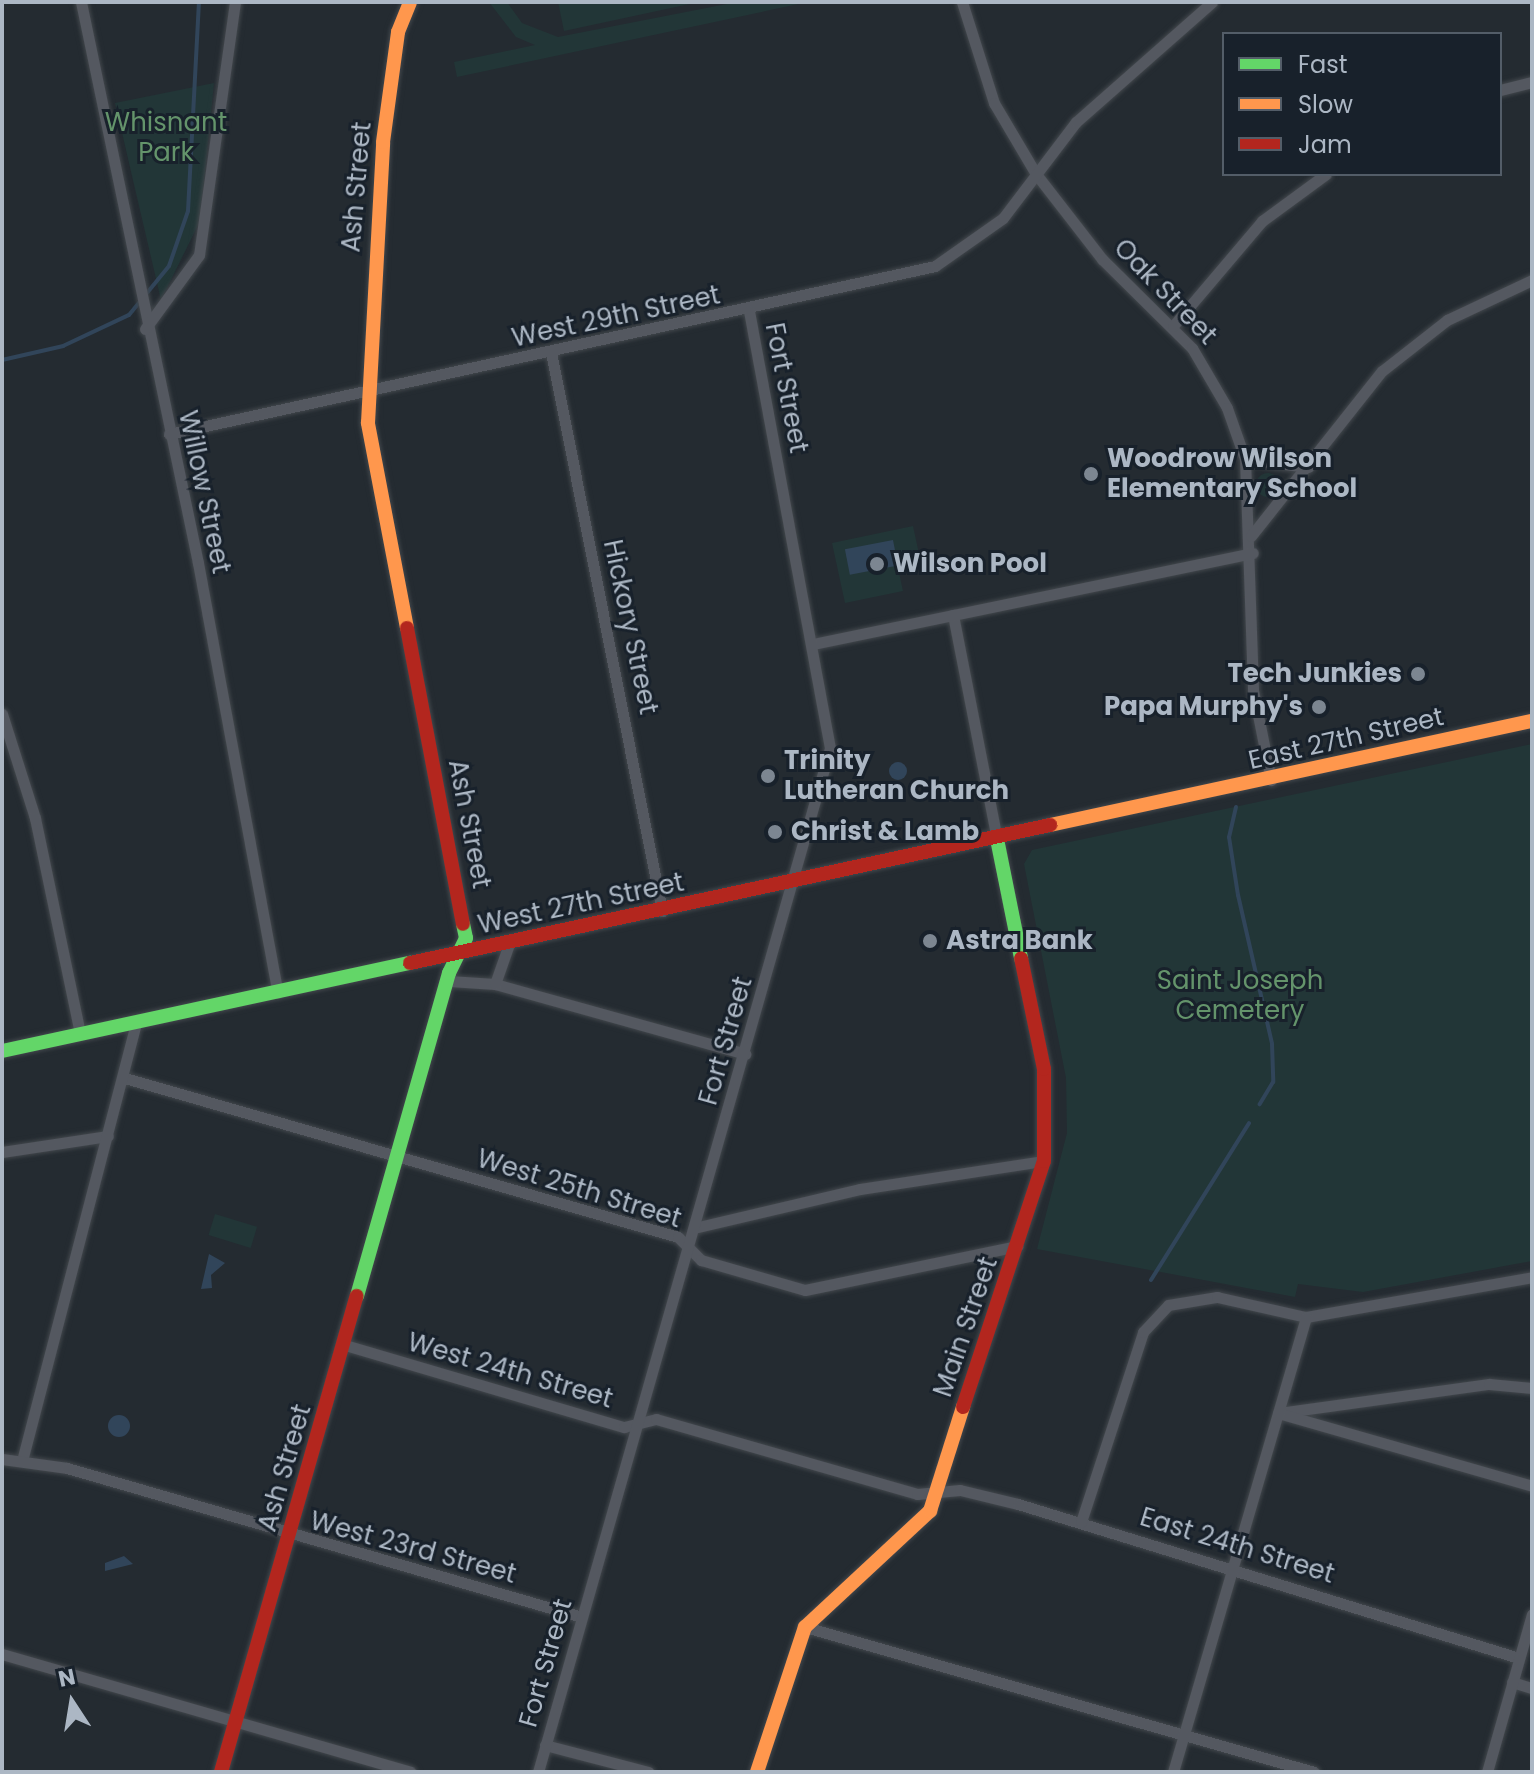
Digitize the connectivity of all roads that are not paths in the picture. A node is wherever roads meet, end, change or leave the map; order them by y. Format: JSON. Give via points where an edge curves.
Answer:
{"nodes":[{"id":1,"x":81,"y":2,"type":"edge"},
{"id":2,"x":235,"y":2,"type":"edge"},
{"id":3,"x":410,"y":2,"type":"edge"},
{"id":4,"x":962,"y":2,"type":"edge"},
{"id":5,"x":1212,"y":2,"type":"edge"},
{"id":6,"x":1532,"y":82,"type":"edge"},
{"id":7,"x":1502,"y":90,"type":"edge"},
{"id":8,"x":1036,"y":174,"type":"junction"},
{"id":9,"x":1323,"y":176,"type":"edge"},
{"id":10,"x":1532,"y":280,"type":"edge"},
{"id":11,"x":749,"y":311,"type":"junction"},
{"id":12,"x":144,"y":325,"type":"junction"},
{"id":13,"x":1173,"y":326,"type":"junction"},
{"id":14,"x":551,"y":352,"type":"junction"},
{"id":15,"x":368,"y":396,"type":"junction"},
{"id":16,"x":169,"y":434,"type":"junction"},
{"id":17,"x":1245,"y":459,"type":"junction"},
{"id":18,"x":1308,"y":467,"type":"junction"},
{"id":19,"x":1251,"y":536,"type":"junction"},
{"id":20,"x":1253,"y":553,"type":"junction"},
{"id":21,"x":953,"y":615,"type":"junction"},
{"id":22,"x":813,"y":644,"type":"junction"},
{"id":23,"x":2,"y":714,"type":"edge"},
{"id":24,"x":1532,"y":721,"type":"edge"},
{"id":25,"x":1271,"y":780,"type":"junction"},
{"id":26,"x":1170,"y":802,"type":"joint"},
{"id":27,"x":997,"y":839,"type":"junction"},
{"id":28,"x":794,"y":882,"type":"junction"},
{"id":29,"x":662,"y":911,"type":"junction"},
{"id":30,"x":509,"y":944,"type":"junction"},
{"id":31,"x":457,"y":955,"type":"junction"},
{"id":32,"x":449,"y":981,"type":"junction"},
{"id":33,"x":495,"y":984,"type":"junction"},
{"id":34,"x":278,"y":993,"type":"junction"},
{"id":35,"x":136,"y":1023,"type":"junction"},
{"id":36,"x":80,"y":1034,"type":"junction"},
{"id":37,"x":2,"y":1051,"type":"edge"},
{"id":38,"x":745,"y":1054,"type":"junction"},
{"id":39,"x":125,"y":1078,"type":"junction"},
{"id":40,"x":108,"y":1136,"type":"junction"},
{"id":41,"x":2,"y":1152,"type":"edge"},
{"id":42,"x":397,"y":1158,"type":"junction"},
{"id":43,"x":1044,"y":1161,"type":"junction"},
{"id":44,"x":694,"y":1228,"type":"junction"},
{"id":45,"x":1019,"y":1246,"type":"junction"},
{"id":46,"x":690,"y":1249,"type":"junction"},
{"id":47,"x":1532,"y":1277,"type":"edge"},
{"id":48,"x":1306,"y":1317,"type":"junction"},
{"id":49,"x":345,"y":1345,"type":"junction"},
{"id":50,"x":1532,"y":1388,"type":"edge"},
{"id":51,"x":1278,"y":1413,"type":"junction"},
{"id":52,"x":637,"y":1425,"type":"junction"},
{"id":53,"x":23,"y":1457,"type":"junction"},
{"id":54,"x":2,"y":1459,"type":"edge"},
{"id":55,"x":1532,"y":1486,"type":"edge"},
{"id":56,"x":941,"y":1492,"type":"junction"},
{"id":57,"x":1081,"y":1522,"type":"junction"},
{"id":58,"x":290,"y":1536,"type":"junction"},
{"id":59,"x":1233,"y":1566,"type":"junction"},
{"id":60,"x":1532,"y":1614,"type":"edge"},
{"id":61,"x":582,"y":1617,"type":"junction"},
{"id":62,"x":805,"y":1627,"type":"junction"},
{"id":63,"x":2,"y":1654,"type":"edge"},
{"id":64,"x":1519,"y":1658,"type":"junction"},
{"id":65,"x":1512,"y":1682,"type":"junction"},
{"id":66,"x":1532,"y":1688,"type":"edge"},
{"id":67,"x":236,"y":1719,"type":"junction"},
{"id":68,"x":1184,"y":1735,"type":"junction"},
{"id":69,"x":545,"y":1745,"type":"junction"},
{"id":70,"x":221,"y":1772,"type":"edge"},
{"id":71,"x":410,"y":1772,"type":"edge"},
{"id":72,"x":538,"y":1772,"type":"edge"},
{"id":73,"x":649,"y":1772,"type":"edge"},
{"id":74,"x":757,"y":1772,"type":"edge"},
{"id":75,"x":1173,"y":1772,"type":"edge"},
{"id":76,"x":1314,"y":1772,"type":"edge"},
{"id":77,"x":1487,"y":1772,"type":"edge"}],
"edges":[{"from":1,"to":12,"type":"street","name":"Willow Street"},
{"from":2,"to":12,"type":"street","via":[[199,255],[174,299]]},
{"from":3,"to":15,"type":"street","name":"Ash Street","via":[[398,32],[383,142]]},
{"from":4,"to":8,"type":"street","name":"Oak Street","via":[[994,103]]},
{"from":5,"to":8,"type":"street","name":"West 29th Street","via":[[1104,94]]},
{"from":6,"to":7,"type":"street"},
{"from":8,"to":11,"type":"street","name":"West 29th Street","via":[[1003,218],[935,266]]},
{"from":8,"to":13,"type":"street","name":"Oak Street","via":[[1102,259]]},
{"from":9,"to":13,"type":"street","via":[[1262,221]]},
{"from":10,"to":18,"type":"street","via":[[1413,344],[1378,375]]},
{"from":11,"to":14,"type":"street","name":"West 29th Street"},
{"from":11,"to":22,"type":"street","name":"Fort Street"},
{"from":12,"to":16,"type":"street","name":"Willow Street"},
{"from":13,"to":17,"type":"street","name":"Oak Street","via":[[1203,362]]},
{"from":14,"to":15,"type":"street","name":"West 29th Street"},
{"from":14,"to":29,"type":"street","name":"Hickory Street"},
{"from":15,"to":16,"type":"street","name":"West 29th Street"},
{"from":15,"to":31,"type":"street","name":"Ash Street","via":[[466,938]]},
{"from":16,"to":34,"type":"street","name":"Willow Street"},
{"from":17,"to":18,"type":"street"},
{"from":17,"to":19,"type":"street","name":"Oak Street"},
{"from":18,"to":19,"type":"street"},
{"from":19,"to":20,"type":"street","name":"Oak Street"},
{"from":20,"to":21,"type":"street"},
{"from":20,"to":25,"type":"street","name":"Oak Street","via":[[1253,690]]},
{"from":21,"to":22,"type":"street"},
{"from":21,"to":27,"type":"street"},
{"from":22,"to":28,"type":"street","name":"Fort Street","via":[[830,748]]},
{"from":23,"to":36,"type":"street","via":[[35,818]]},
{"from":24,"to":25,"type":"street","name":"East 27th Street"},
{"from":25,"to":26,"type":"street","name":"East 27th Street"},
{"from":26,"to":27,"type":"street","name":"West 27th Street"},
{"from":27,"to":28,"type":"street","name":"West 27th Street"},
{"from":27,"to":43,"type":"street","name":"Main Street","via":[[1044,1069]]},
{"from":28,"to":29,"type":"street","name":"West 27th Street"},
{"from":28,"to":38,"type":"street","name":"Fort Street"},
{"from":29,"to":30,"type":"street","name":"West 27th Street"},
{"from":30,"to":31,"type":"street","name":"West 27th Street"},
{"from":30,"to":33,"type":"street"},
{"from":31,"to":32,"type":"street","name":"Ash Street"},
{"from":31,"to":34,"type":"street","name":"West 27th Street"},
{"from":32,"to":33,"type":"street"},
{"from":32,"to":42,"type":"street","name":"Ash Street"},
{"from":33,"to":38,"type":"street"},
{"from":34,"to":35,"type":"street","name":"West 27th Street"},
{"from":35,"to":36,"type":"street","name":"West 27th Street"},
{"from":35,"to":39,"type":"street"},
{"from":36,"to":37,"type":"street","name":"West 27th Street"},
{"from":38,"to":44,"type":"street","name":"Fort Street"},
{"from":39,"to":40,"type":"street"},
{"from":39,"to":42,"type":"street","name":"West 25th Street"},
{"from":40,"to":41,"type":"street"},
{"from":40,"to":53,"type":"street"},
{"from":42,"to":46,"type":"street","name":"West 25th Street","via":[[678,1237]]},
{"from":42,"to":49,"type":"street","name":"Ash Street"},
{"from":43,"to":44,"type":"street","via":[[860,1189]]},
{"from":43,"to":45,"type":"street","name":"Main Street"},
{"from":44,"to":46,"type":"street","name":"Fort Street"},
{"from":45,"to":46,"type":"street","name":"West 25th Street","via":[[805,1290],[701,1260]]},
{"from":45,"to":56,"type":"street","name":"Main Street","via":[[975,1361]]},
{"from":46,"to":52,"type":"street","name":"Fort Street"},
{"from":47,"to":48,"type":"street"},
{"from":48,"to":51,"type":"street"},
{"from":48,"to":57,"type":"street","via":[[1207,1296],[1156,1313]]},
{"from":49,"to":52,"type":"street","name":"West 24th Street"},
{"from":49,"to":58,"type":"street","name":"Ash Street"},
{"from":50,"to":51,"type":"street","via":[[1489,1384]]},
{"from":51,"to":55,"type":"street"},
{"from":51,"to":59,"type":"street"},
{"from":52,"to":56,"type":"street","name":"West 24th Street","via":[[656,1419],[917,1494]]},
{"from":52,"to":61,"type":"street","name":"Fort Street"},
{"from":53,"to":54,"type":"street","name":"West 23rd Street"},
{"from":53,"to":58,"type":"street","name":"West 23rd Street"},
{"from":56,"to":57,"type":"street","name":"East 24th Street","via":[[960,1490]]},
{"from":56,"to":62,"type":"street","name":"Main Street","via":[[930,1511]]},
{"from":57,"to":59,"type":"street","name":"East 24th Street"},
{"from":58,"to":61,"type":"street","name":"West 23rd Street"},
{"from":58,"to":67,"type":"street","name":"Ash Street"},
{"from":59,"to":64,"type":"street","name":"East 24th Street"},
{"from":59,"to":68,"type":"street"},
{"from":60,"to":64,"type":"street"},
{"from":61,"to":69,"type":"street","name":"Fort Street"},
{"from":62,"to":68,"type":"street"},
{"from":62,"to":74,"type":"street","name":"Main Street"},
{"from":63,"to":67,"type":"street"},
{"from":64,"to":65,"type":"street"},
{"from":65,"to":66,"type":"street"},
{"from":65,"to":77,"type":"street"},
{"from":67,"to":70,"type":"street","name":"Ash Street"},
{"from":67,"to":71,"type":"street"},
{"from":68,"to":75,"type":"street"},
{"from":68,"to":76,"type":"street"},
{"from":69,"to":72,"type":"street","name":"Fort Street"},
{"from":69,"to":73,"type":"street"}]}
